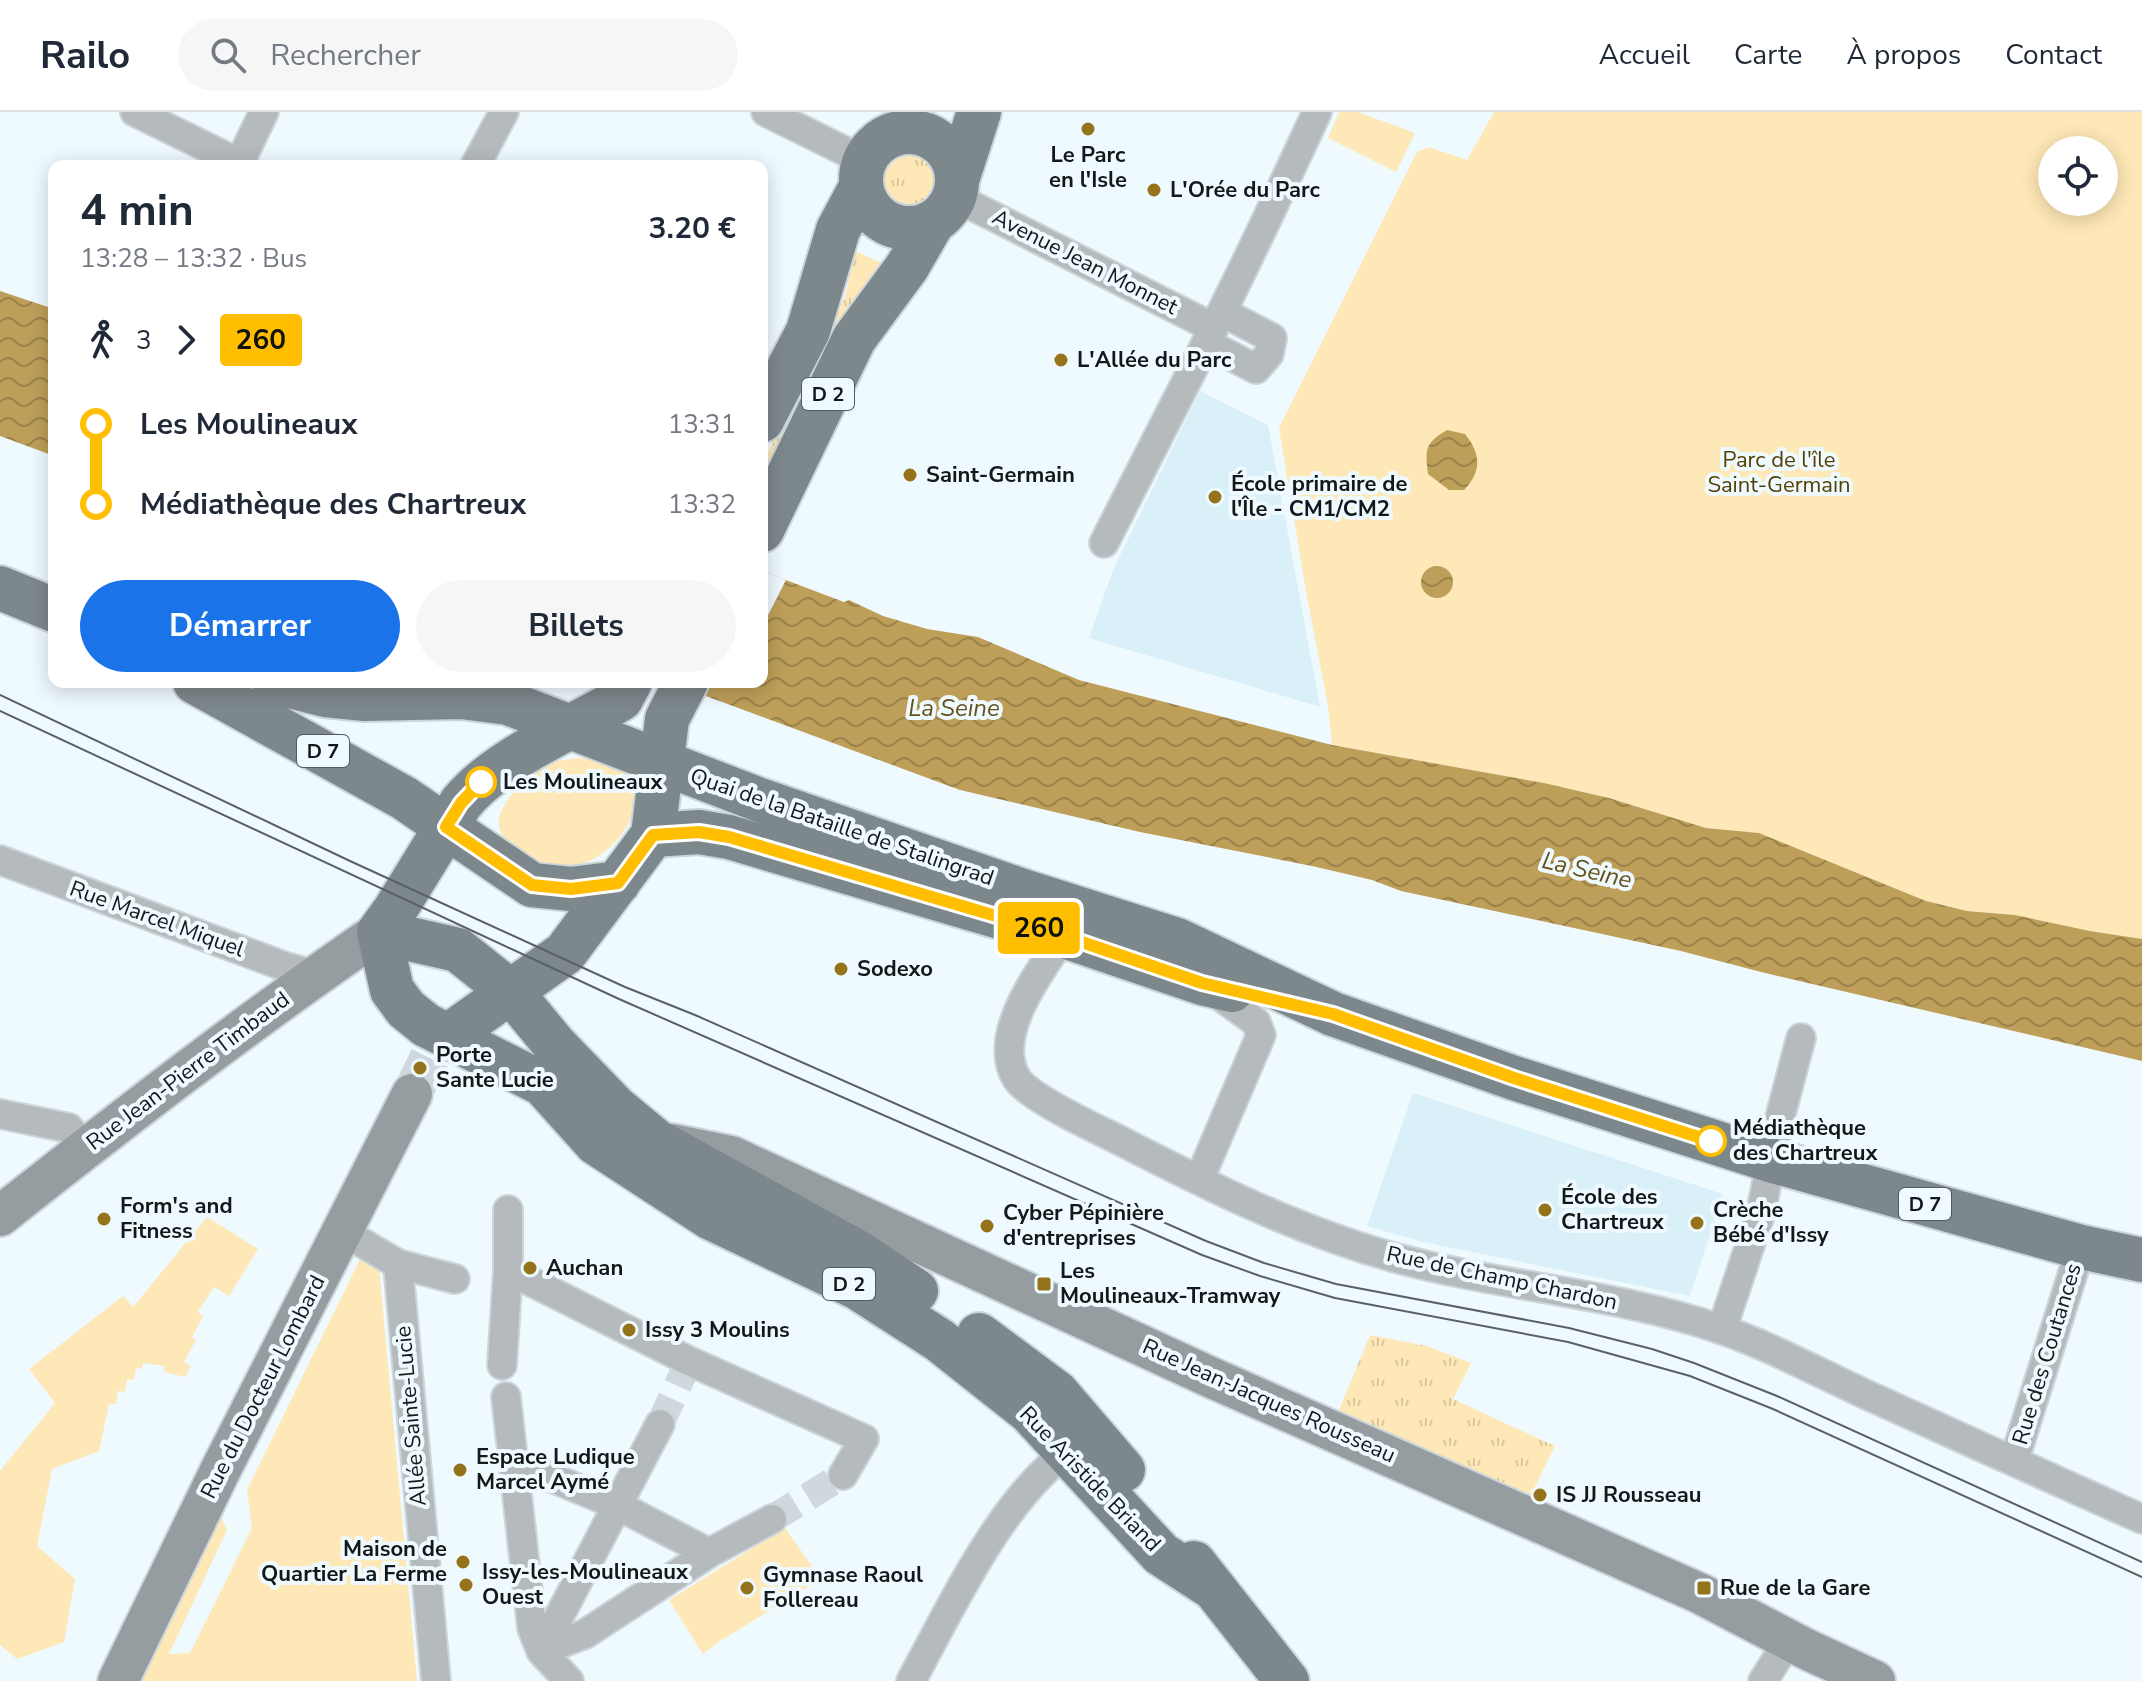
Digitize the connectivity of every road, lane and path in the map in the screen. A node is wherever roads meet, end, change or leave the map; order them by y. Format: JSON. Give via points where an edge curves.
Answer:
{"nodes":[{"id":1,"x":135,"y":112,"type":"edge"},
{"id":2,"x":264,"y":112,"type":"edge"},
{"id":3,"x":504,"y":112,"type":"edge"},
{"id":4,"x":766,"y":112,"type":"edge"},
{"id":5,"x":979,"y":112,"type":"edge"},
{"id":6,"x":1317,"y":112,"type":"edge"},
{"id":7,"x":878,"y":149,"type":"edge"},
{"id":8,"x":231,"y":160,"type":"edge"},
{"id":9,"x":243,"y":160,"type":"edge"},
{"id":10,"x":478,"y":160,"type":"edge"},
{"id":11,"x":949,"y":199,"type":"junction"},
{"id":12,"x":1214,"y":328,"type":"junction"},
{"id":13,"x":768,"y":408,"type":"edge"},
{"id":14,"x":768,"y":518,"type":"edge"},
{"id":15,"x":1104,"y":543,"type":"dead end"},
{"id":16,"x":0,"y":588,"type":"edge"},
{"id":17,"x":48,"y":608,"type":"edge"},
{"id":18,"x":206,"y":688,"type":"edge"},
{"id":19,"x":298,"y":688,"type":"edge"},
{"id":20,"x":625,"y":691,"type":"edge"},
{"id":21,"x":677,"y":701,"type":"edge"},
{"id":22,"x":573,"y":728,"type":"junction"},
{"id":23,"x":664,"y":763,"type":"junction"},
{"id":24,"x":446,"y":827,"type":"junction"},
{"id":25,"x":653,"y":835,"type":"junction"},
{"id":26,"x":0,"y":860,"type":"edge"},
{"id":27,"x":618,"y":883,"type":"junction"},
{"id":28,"x":379,"y":932,"type":"junction"},
{"id":29,"x":1064,"y":936,"type":"junction"},
{"id":30,"x":315,"y":975,"type":"junction"},
{"id":31,"x":1202,"y":983,"type":"junction"},
{"id":32,"x":512,"y":993,"type":"junction"},
{"id":33,"x":1333,"y":1014,"type":"junction"},
{"id":34,"x":1801,"y":1038,"type":"dead end"},
{"id":35,"x":442,"y":1040,"type":"junction"},
{"id":36,"x":412,"y":1094,"type":"tunnel mouth"},
{"id":37,"x":0,"y":1114,"type":"edge"},
{"id":38,"x":656,"y":1141,"type":"junction"},
{"id":39,"x":85,"y":1148,"type":"junction"},
{"id":40,"x":1770,"y":1160,"type":"junction"},
{"id":41,"x":1199,"y":1180,"type":"junction"},
{"id":42,"x":508,"y":1210,"type":"dead end"},
{"id":43,"x":0,"y":1216,"type":"edge"},
{"id":44,"x":342,"y":1231,"type":"junction"},
{"id":45,"x":2081,"y":1247,"type":"junction"},
{"id":46,"x":2142,"y":1260,"type":"edge"},
{"id":47,"x":398,"y":1264,"type":"junction"},
{"id":48,"x":508,"y":1270,"type":"junction"},
{"id":49,"x":455,"y":1279,"type":"dead end"},
{"id":50,"x":1722,"y":1329,"type":"junction"},
{"id":51,"x":502,"y":1365,"type":"dead end"},
{"id":52,"x":506,"y":1397,"type":"dead end"},
{"id":53,"x":660,"y":1424,"type":"tunnel mouth"},
{"id":54,"x":509,"y":1441,"type":"junction"},
{"id":55,"x":1079,"y":1443,"type":"junction"},
{"id":56,"x":2014,"y":1461,"type":"junction"},
{"id":57,"x":529,"y":1468,"type":"junction"},
{"id":58,"x":843,"y":1475,"type":"tunnel mouth"},
{"id":59,"x":516,"y":1494,"type":"junction"},
{"id":60,"x":617,"y":1505,"type":"junction"},
{"id":61,"x":772,"y":1519,"type":"tunnel mouth"},
{"id":62,"x":2142,"y":1519,"type":"edge"},
{"id":63,"x":709,"y":1553,"type":"junction"},
{"id":64,"x":1789,"y":1640,"type":"junction"},
{"id":65,"x":541,"y":1651,"type":"junction"},
{"id":66,"x":118,"y":1681,"type":"edge"},
{"id":67,"x":436,"y":1681,"type":"edge"},
{"id":68,"x":569,"y":1681,"type":"edge"},
{"id":69,"x":911,"y":1681,"type":"edge"},
{"id":70,"x":1287,"y":1681,"type":"edge"},
{"id":71,"x":1763,"y":1681,"type":"edge"},
{"id":72,"x":1875,"y":1681,"type":"edge"}],
"edges":[{"from":1,"to":8,"type":"street"},
{"from":2,"to":9,"type":"street"},
{"from":3,"to":10,"type":"street"},
{"from":4,"to":7,"type":"street"},
{"from":5,"to":11,"type":"main road","number":"D 2"},
{"from":6,"to":12,"type":"street"},
{"from":7,"to":11,"type":"main road","via":[[900,132],[932,137],[954,160]]},
{"from":7,"to":11,"type":"main road","via":[[867,204],[880,219],[915,228]]},
{"from":7,"to":13,"type":"main road","number":"D 2","via":[[838,230],[808,331]]},
{"from":11,"to":12,"type":"street","name":"Avenue Jean Monnet"},
{"from":11,"to":14,"type":"main road","number":"D 2","via":[[854,339]]},
{"from":12,"to":15,"type":"street"},
{"from":16,"to":17,"type":"main road"},
{"from":18,"to":24,"type":"main road","number":"D 7","via":[[384,785]]},
{"from":19,"to":22,"type":"main road","via":[[365,699],[490,699]]},
{"from":20,"to":22,"type":"main road"},
{"from":21,"to":23,"type":"main road"},
{"from":22,"to":23,"type":"main road"},
{"from":22,"to":24,"type":"main road","via":[[526,751],[479,784]]},
{"from":23,"to":25,"type":"main road"},
{"from":23,"to":33,"type":"main road","name":"Quai de la Bataille de Stalingrad","number":"D 7","via":[[904,851],[1177,940]]},
{"from":24,"to":27,"type":"main road","via":[[532,885],[571,889]]},
{"from":24,"to":28,"type":"main road"},
{"from":25,"to":27,"type":"main road"},
{"from":25,"to":29,"type":"main road","name":"Quai de la Bataille de Stalingrad","number":"D 7","via":[[699,832],[729,837]]},
{"from":26,"to":30,"type":"street","name":"Rue Marcel Miquel"},
{"from":27,"to":32,"type":"main road","via":[[565,953]]},
{"from":28,"to":30,"type":"street","name":"Rue Jean-Pierre Timbaud"},
{"from":28,"to":32,"type":"main road","name":"Rue Aristide Briand","via":[[458,950]]},
{"from":28,"to":35,"type":"main road","name":"Rue Aristide Briand","via":[[392,990]]},
{"from":29,"to":31,"type":"main road","name":"Quai de la Bataille de Stalingrad","number":"D 7"},
{"from":29,"to":41,"type":"street","name":"Rue de Champ Chardon","via":[[1010,1034],[1008,1058],[1018,1080],[1083,1121]]},
{"from":30,"to":39,"type":"street","name":"Rue Jean-Pierre Timbaud"},
{"from":31,"to":33,"type":"main road","name":"Quai de la Bataille de Stalingrad","number":"D 7"},
{"from":31,"to":41,"type":"street","via":[[1256,1022],[1261,1035]]},
{"from":32,"to":35,"type":"main road"},
{"from":32,"to":38,"type":"main road","name":"Rue Aristide Briand","number":"D 2","via":[[616,1108]]},
{"from":33,"to":40,"type":"main road","name":"Quai de la Bataille de Stalingrad","number":"D 7"},
{"from":34,"to":40,"type":"street"},
{"from":35,"to":55,"type":"main road","name":"Rue Aristide Briand","number":"D 2","via":[[543,1084],[596,1143],[711,1218],[858,1288]]},
{"from":36,"to":44,"type":"street","name":"Rue du Docteur Lombard"},
{"from":37,"to":39,"type":"street","via":[[69,1128]]},
{"from":38,"to":55,"type":"main road","name":"Rue Aristide Briand","number":"D 2","via":[[859,1253],[945,1310],[1057,1393]]},
{"from":38,"to":64,"type":"street","name":"Rue Jean-Jacques Rousseau","via":[[731,1156],[1197,1371],[1699,1593]]},
{"from":39,"to":43,"type":"street","name":"Rue Jean-Pierre Timbaud"},
{"from":40,"to":45,"type":"main road","name":"Quai de la Bataille de Stalingrad","number":"D 7"},
{"from":40,"to":50,"type":"street","via":[[1761,1212]]},
{"from":41,"to":50,"type":"street","name":"Rue de Champ Chardon","via":[[1281,1219],[1397,1258]]},
{"from":42,"to":48,"type":"street"},
{"from":44,"to":47,"type":"street"},
{"from":44,"to":66,"type":"street","name":"Rue du Docteur Lombard"},
{"from":45,"to":46,"type":"main road","name":"Quai de la Bataille de Stalingrad","number":"D 7"},
{"from":45,"to":56,"type":"street","name":"Rue des Coutances"},
{"from":47,"to":49,"type":"street"},
{"from":47,"to":67,"type":"street","name":"Allée Sainte-Lucie"},
{"from":48,"to":51,"type":"street"},
{"from":48,"to":58,"type":"street","via":[[689,1361],[864,1439]]},
{"from":50,"to":56,"type":"street","name":"Rue de Champ Chardon"},
{"from":52,"to":54,"type":"street"},
{"from":53,"to":60,"type":"street"},
{"from":54,"to":57,"type":"street"},
{"from":54,"to":59,"type":"street"},
{"from":55,"to":69,"type":"street","via":[[1048,1466],[983,1549]]},
{"from":55,"to":70,"type":"main road","name":"Rue Aristide Briand","number":"D 2","via":[[1119,1465]]},
{"from":56,"to":62,"type":"street","name":"Rue de Champ Chardon"},
{"from":57,"to":59,"type":"street"},
{"from":57,"to":60,"type":"street"},
{"from":59,"to":65,"type":"street","via":[[532,1628]]},
{"from":60,"to":63,"type":"street"},
{"from":60,"to":65,"type":"street"},
{"from":61,"to":63,"type":"street"},
{"from":63,"to":65,"type":"street","via":[[585,1634]]},
{"from":64,"to":71,"type":"street"},
{"from":64,"to":72,"type":"street","name":"Rue Jean-Jacques Rousseau"},
{"from":65,"to":68,"type":"street"}]}
